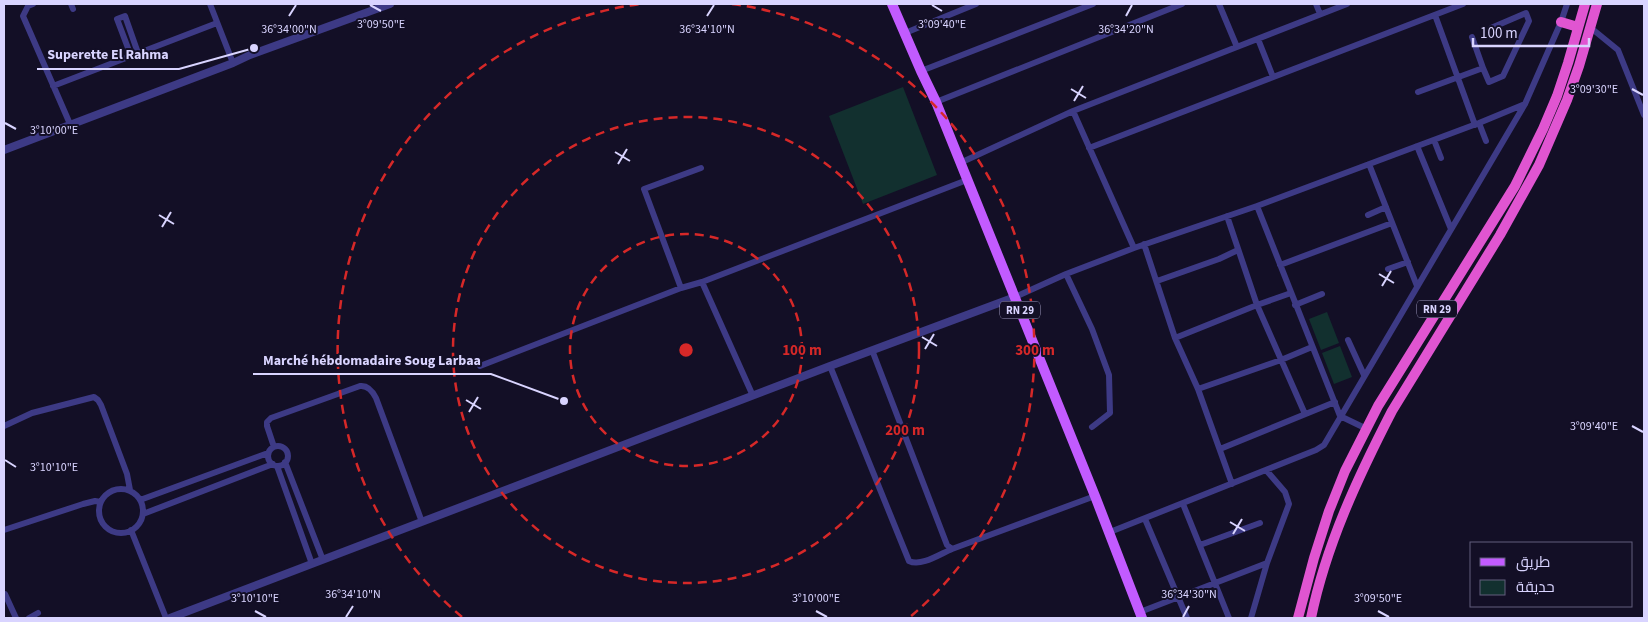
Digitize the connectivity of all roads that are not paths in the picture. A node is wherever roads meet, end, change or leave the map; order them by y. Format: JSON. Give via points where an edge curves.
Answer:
{"nodes":[{"id":1,"x":33,"y":4,"type":"edge"},
{"id":2,"x":210,"y":4,"type":"edge"},
{"id":3,"x":390,"y":4,"type":"edge"},
{"id":4,"x":892,"y":4,"type":"edge"},
{"id":5,"x":976,"y":4,"type":"edge"},
{"id":6,"x":1093,"y":4,"type":"edge"},
{"id":7,"x":1182,"y":4,"type":"edge"},
{"id":8,"x":1219,"y":4,"type":"edge"},
{"id":9,"x":1316,"y":4,"type":"edge"},
{"id":10,"x":1347,"y":4,"type":"edge"},
{"id":11,"x":1463,"y":4,"type":"edge"},
{"id":12,"x":1560,"y":4,"type":"edge"},
{"id":13,"x":1567,"y":4,"type":"edge"},
{"id":14,"x":1584,"y":4,"type":"edge"},
{"id":15,"x":1597,"y":4,"type":"edge"},
{"id":16,"x":1085,"y":5,"type":"edge"},
{"id":17,"x":1320,"y":14,"type":"junction"},
{"id":18,"x":1435,"y":15,"type":"junction"},
{"id":19,"x":1562,"y":17,"type":"junction"},
{"id":20,"x":217,"y":23,"type":"junction"},
{"id":21,"x":1490,"y":28,"type":"dead end"},
{"id":22,"x":1578,"y":28,"type":"junction"},
{"id":23,"x":1591,"y":28,"type":"junction"},
{"id":24,"x":905,"y":33,"type":"junction"},
{"id":25,"x":1472,"y":37,"type":"dead end"},
{"id":26,"x":1258,"y":38,"type":"junction"},
{"id":27,"x":1237,"y":46,"type":"junction"},
{"id":28,"x":138,"y":54,"type":"junction"},
{"id":29,"x":130,"y":56,"type":"junction"},
{"id":30,"x":233,"y":63,"type":"junction"},
{"id":31,"x":1483,"y":68,"type":"junction"},
{"id":32,"x":921,"y":71,"type":"junction"},
{"id":33,"x":1274,"y":77,"type":"junction"},
{"id":34,"x":1458,"y":78,"type":"junction"},
{"id":35,"x":53,"y":86,"type":"junction"},
{"id":36,"x":1418,"y":92,"type":"dead end"},
{"id":37,"x":936,"y":102,"type":"junction"},
{"id":38,"x":1525,"y":104,"type":"junction"},
{"id":39,"x":1072,"y":110,"type":"junction"},
{"id":40,"x":1644,"y":115,"type":"edge"},
{"id":41,"x":70,"y":124,"type":"junction"},
{"id":42,"x":1477,"y":124,"type":"junction"},
{"id":43,"x":1434,"y":140,"type":"junction"},
{"id":44,"x":1486,"y":141,"type":"dead end"},
{"id":45,"x":1417,"y":146,"type":"junction"},
{"id":46,"x":1089,"y":148,"type":"junction"},
{"id":47,"x":4,"y":150,"type":"edge"},
{"id":48,"x":1441,"y":158,"type":"dead end"},
{"id":49,"x":960,"y":163,"type":"junction"},
{"id":50,"x":1369,"y":164,"type":"junction"},
{"id":51,"x":701,"y":168,"type":"dead end"},
{"id":52,"x":966,"y":180,"type":"junction"},
{"id":53,"x":1257,"y":206,"type":"junction"},
{"id":54,"x":1386,"y":207,"type":"junction"},
{"id":55,"x":1368,"y":215,"type":"dead end"},
{"id":56,"x":1227,"y":216,"type":"junction"},
{"id":57,"x":1392,"y":223,"type":"junction"},
{"id":58,"x":1451,"y":229,"type":"junction"},
{"id":59,"x":1144,"y":244,"type":"junction"},
{"id":60,"x":1134,"y":248,"type":"junction"},
{"id":61,"x":1238,"y":250,"type":"junction"},
{"id":62,"x":1408,"y":262,"type":"junction"},
{"id":63,"x":1280,"y":265,"type":"junction"},
{"id":64,"x":1388,"y":269,"type":"dead end"},
{"id":65,"x":1066,"y":274,"type":"junction"},
{"id":66,"x":1157,"y":280,"type":"junction"},
{"id":67,"x":702,"y":282,"type":"junction"},
{"id":68,"x":1417,"y":286,"type":"junction"},
{"id":69,"x":681,"y":288,"type":"junction"},
{"id":70,"x":1291,"y":293,"type":"junction"},
{"id":71,"x":1322,"y":294,"type":"dead end"},
{"id":72,"x":1015,"y":297,"type":"junction"},
{"id":73,"x":1257,"y":305,"type":"junction"},
{"id":74,"x":1295,"y":305,"type":"junction"},
{"id":75,"x":1175,"y":338,"type":"junction"},
{"id":76,"x":1348,"y":340,"type":"dead end"},
{"id":77,"x":1312,"y":347,"type":"junction"},
{"id":78,"x":872,"y":350,"type":"junction"},
{"id":79,"x":1281,"y":360,"type":"junction"},
{"id":80,"x":480,"y":366,"type":"dead end"},
{"id":81,"x":830,"y":366,"type":"junction"},
{"id":82,"x":1364,"y":376,"type":"junction"},
{"id":83,"x":1198,"y":389,"type":"junction"},
{"id":84,"x":753,"y":396,"type":"junction"},
{"id":85,"x":1335,"y":402,"type":"junction"},
{"id":86,"x":1305,"y":414,"type":"junction"},
{"id":87,"x":1340,"y":416,"type":"junction"},
{"id":88,"x":4,"y":426,"type":"edge"},
{"id":89,"x":1092,"y":427,"type":"dead end"},
{"id":90,"x":1367,"y":429,"type":"junction"},
{"id":91,"x":274,"y":447,"type":"junction"},
{"id":92,"x":1220,"y":449,"type":"junction"},
{"id":93,"x":268,"y":453,"type":"junction"},
{"id":94,"x":285,"y":462,"type":"junction"},
{"id":95,"x":275,"y":465,"type":"junction"},
{"id":96,"x":1266,"y":470,"type":"junction"},
{"id":97,"x":1232,"y":484,"type":"junction"},
{"id":98,"x":130,"y":490,"type":"junction"},
{"id":99,"x":1095,"y":496,"type":"junction"},
{"id":100,"x":140,"y":500,"type":"junction"},
{"id":101,"x":101,"y":502,"type":"junction"},
{"id":102,"x":1183,"y":504,"type":"junction"},
{"id":103,"x":143,"y":514,"type":"junction"},
{"id":104,"x":1145,"y":519,"type":"junction"},
{"id":105,"x":422,"y":522,"type":"junction"},
{"id":106,"x":1260,"y":523,"type":"dead end"},
{"id":107,"x":4,"y":530,"type":"edge"},
{"id":108,"x":131,"y":530,"type":"junction"},
{"id":109,"x":1110,"y":532,"type":"junction"},
{"id":110,"x":1200,"y":545,"type":"junction"},
{"id":111,"x":952,"y":549,"type":"junction"},
{"id":112,"x":322,"y":560,"type":"junction"},
{"id":113,"x":1267,"y":563,"type":"junction"},
{"id":114,"x":312,"y":564,"type":"junction"},
{"id":115,"x":1215,"y":583,"type":"junction"},
{"id":116,"x":5,"y":594,"type":"edge"},
{"id":117,"x":1178,"y":598,"type":"junction"},
{"id":118,"x":38,"y":613,"type":"dead end"},
{"id":119,"x":1141,"y":615,"type":"edge"},
{"id":120,"x":16,"y":618,"type":"edge"},
{"id":121,"x":29,"y":618,"type":"edge"},
{"id":122,"x":168,"y":618,"type":"edge"},
{"id":123,"x":1187,"y":618,"type":"edge"},
{"id":124,"x":1229,"y":618,"type":"edge"},
{"id":125,"x":1251,"y":618,"type":"edge"},
{"id":126,"x":1298,"y":618,"type":"edge"},
{"id":127,"x":1311,"y":618,"type":"edge"}],
"edges":[{"from":1,"to":35,"type":"street","via":[[28,6],[23,16]]},
{"from":2,"to":20,"type":"street"},
{"from":3,"to":30,"type":"street"},
{"from":4,"to":24,"type":"main road","number":"RN 29"},
{"from":5,"to":24,"type":"street"},
{"from":6,"to":16,"type":"street"},
{"from":7,"to":37,"type":"street"},
{"from":8,"to":27,"type":"street"},
{"from":9,"to":17,"type":"street"},
{"from":10,"to":17,"type":"street"},
{"from":11,"to":18,"type":"street"},
{"from":12,"to":19,"type":"street"},
{"from":13,"to":19,"type":"street"},
{"from":14,"to":22,"type":"highway","number":"RN 29"},
{"from":15,"to":23,"type":"highway","number":"RN 29"},
{"from":16,"to":32,"type":"street"},
{"from":17,"to":26,"type":"street"},
{"from":18,"to":33,"type":"street"},
{"from":18,"to":34,"type":"street"},
{"from":19,"to":22,"type":"highway"},
{"from":19,"to":38,"type":"street"},
{"from":20,"to":28,"type":"street"},
{"from":20,"to":30,"type":"street"},
{"from":21,"to":31,"type":"street","via":[[1526,14],[1529,21],[1503,76],[1489,82]]},
{"from":22,"to":90,"type":"highway","number":"RN 29","via":[[1543,129],[1515,186],[1406,358]]},
{"from":23,"to":40,"type":"street","via":[[1618,50]]},
{"from":23,"to":127,"type":"highway","number":"RN 29","via":[[1567,100],[1528,186],[1392,411],[1359,478],[1339,526]]},
{"from":24,"to":32,"type":"main road","number":"RN 29"},
{"from":25,"to":31,"type":"street"},
{"from":26,"to":27,"type":"street"},
{"from":26,"to":33,"type":"street"},
{"from":27,"to":39,"type":"street"},
{"from":28,"to":29,"type":"street"},
{"from":28,"to":29,"type":"street","via":[[125,16],[117,19]]},
{"from":29,"to":35,"type":"street"},
{"from":30,"to":41,"type":"street"},
{"from":31,"to":34,"type":"street"},
{"from":32,"to":37,"type":"main road","number":"RN 29"},
{"from":33,"to":46,"type":"street"},
{"from":34,"to":36,"type":"street"},
{"from":34,"to":42,"type":"street"},
{"from":35,"to":41,"type":"street"},
{"from":37,"to":49,"type":"main road","number":"RN 29"},
{"from":38,"to":42,"type":"street"},
{"from":38,"to":58,"type":"street"},
{"from":39,"to":46,"type":"street"},
{"from":39,"to":49,"type":"street"},
{"from":41,"to":47,"type":"street"},
{"from":42,"to":43,"type":"street"},
{"from":42,"to":44,"type":"street"},
{"from":43,"to":45,"type":"street"},
{"from":43,"to":48,"type":"street"},
{"from":45,"to":50,"type":"street"},
{"from":45,"to":58,"type":"street"},
{"from":46,"to":60,"type":"street"},
{"from":49,"to":52,"type":"main road","number":"RN 29"},
{"from":50,"to":53,"type":"street"},
{"from":50,"to":54,"type":"street"},
{"from":51,"to":69,"type":"street","via":[[644,189]]},
{"from":52,"to":67,"type":"street"},
{"from":52,"to":72,"type":"main road","number":"RN 29"},
{"from":53,"to":56,"type":"street"},
{"from":53,"to":63,"type":"street"},
{"from":54,"to":55,"type":"street"},
{"from":54,"to":57,"type":"street"},
{"from":56,"to":59,"type":"street"},
{"from":56,"to":61,"type":"street"},
{"from":57,"to":62,"type":"street"},
{"from":57,"to":63,"type":"street"},
{"from":58,"to":68,"type":"street"},
{"from":59,"to":60,"type":"street"},
{"from":59,"to":66,"type":"street"},
{"from":60,"to":65,"type":"street"},
{"from":61,"to":66,"type":"street"},
{"from":61,"to":73,"type":"street"},
{"from":62,"to":64,"type":"street"},
{"from":62,"to":68,"type":"street"},
{"from":63,"to":70,"type":"street"},
{"from":65,"to":72,"type":"street"},
{"from":65,"to":89,"type":"street","via":[[1092,329],[1109,376],[1110,413]]},
{"from":66,"to":75,"type":"street"},
{"from":67,"to":69,"type":"street"},
{"from":67,"to":84,"type":"street"},
{"from":68,"to":82,"type":"street"},
{"from":69,"to":80,"type":"street"},
{"from":70,"to":73,"type":"street"},
{"from":70,"to":74,"type":"street"},
{"from":71,"to":74,"type":"street"},
{"from":72,"to":78,"type":"street"},
{"from":72,"to":99,"type":"main road","number":"RN 29"},
{"from":73,"to":75,"type":"street"},
{"from":73,"to":79,"type":"street"},
{"from":74,"to":77,"type":"street"},
{"from":75,"to":83,"type":"street"},
{"from":76,"to":82,"type":"street"},
{"from":77,"to":79,"type":"street"},
{"from":77,"to":85,"type":"street"},
{"from":78,"to":81,"type":"street"},
{"from":78,"to":111,"type":"street","via":[[947,545]]},
{"from":79,"to":83,"type":"street"},
{"from":79,"to":86,"type":"street"},
{"from":81,"to":84,"type":"street"},
{"from":81,"to":111,"type":"street","via":[[909,561],[921,562]]},
{"from":82,"to":87,"type":"street"},
{"from":83,"to":92,"type":"street"},
{"from":84,"to":105,"type":"street"},
{"from":85,"to":86,"type":"street"},
{"from":85,"to":87,"type":"street"},
{"from":86,"to":92,"type":"street"},
{"from":87,"to":90,"type":"street"},
{"from":87,"to":96,"type":"street","via":[[1322,447]]},
{"from":88,"to":98,"type":"street","via":[[32,413],[94,397],[104,414]]},
{"from":90,"to":126,"type":"highway","number":"RN 29","via":[[1329,511]]},
{"from":91,"to":93,"type":"street"},
{"from":91,"to":94,"type":"street","via":[[286,450]]},
{"from":91,"to":105,"type":"street","via":[[267,426],[271,418],[360,386],[368,388],[376,398]]},
{"from":92,"to":97,"type":"street"},
{"from":93,"to":95,"type":"street","via":[[268,458]]},
{"from":93,"to":100,"type":"street"},
{"from":94,"to":95,"type":"street"},
{"from":94,"to":112,"type":"street"},
{"from":95,"to":103,"type":"street"},
{"from":95,"to":114,"type":"street"},
{"from":96,"to":97,"type":"street"},
{"from":96,"to":113,"type":"street","via":[[1285,492],[1290,504]]},
{"from":97,"to":102,"type":"street"},
{"from":98,"to":100,"type":"street"},
{"from":98,"to":101,"type":"street","via":[[110,491]]},
{"from":99,"to":109,"type":"main road","number":"RN 29"},
{"from":99,"to":111,"type":"street"},
{"from":100,"to":103,"type":"street"},
{"from":101,"to":107,"type":"street","via":[[83,504]]},
{"from":101,"to":108,"type":"street","via":[[100,516],[108,528],[117,532]]},
{"from":102,"to":104,"type":"street"},
{"from":102,"to":110,"type":"street"},
{"from":103,"to":108,"type":"street"},
{"from":104,"to":109,"type":"street"},
{"from":104,"to":117,"type":"street"},
{"from":105,"to":112,"type":"street"},
{"from":106,"to":110,"type":"street"},
{"from":108,"to":122,"type":"street"},
{"from":109,"to":119,"type":"main road","number":"RN 29"},
{"from":110,"to":115,"type":"street"},
{"from":112,"to":114,"type":"street"},
{"from":113,"to":115,"type":"street"},
{"from":113,"to":125,"type":"street"},
{"from":114,"to":122,"type":"street"},
{"from":115,"to":117,"type":"street"},
{"from":115,"to":124,"type":"street"},
{"from":116,"to":120,"type":"street"},
{"from":117,"to":119,"type":"street"},
{"from":117,"to":123,"type":"street"},
{"from":118,"to":121,"type":"street"}]}
